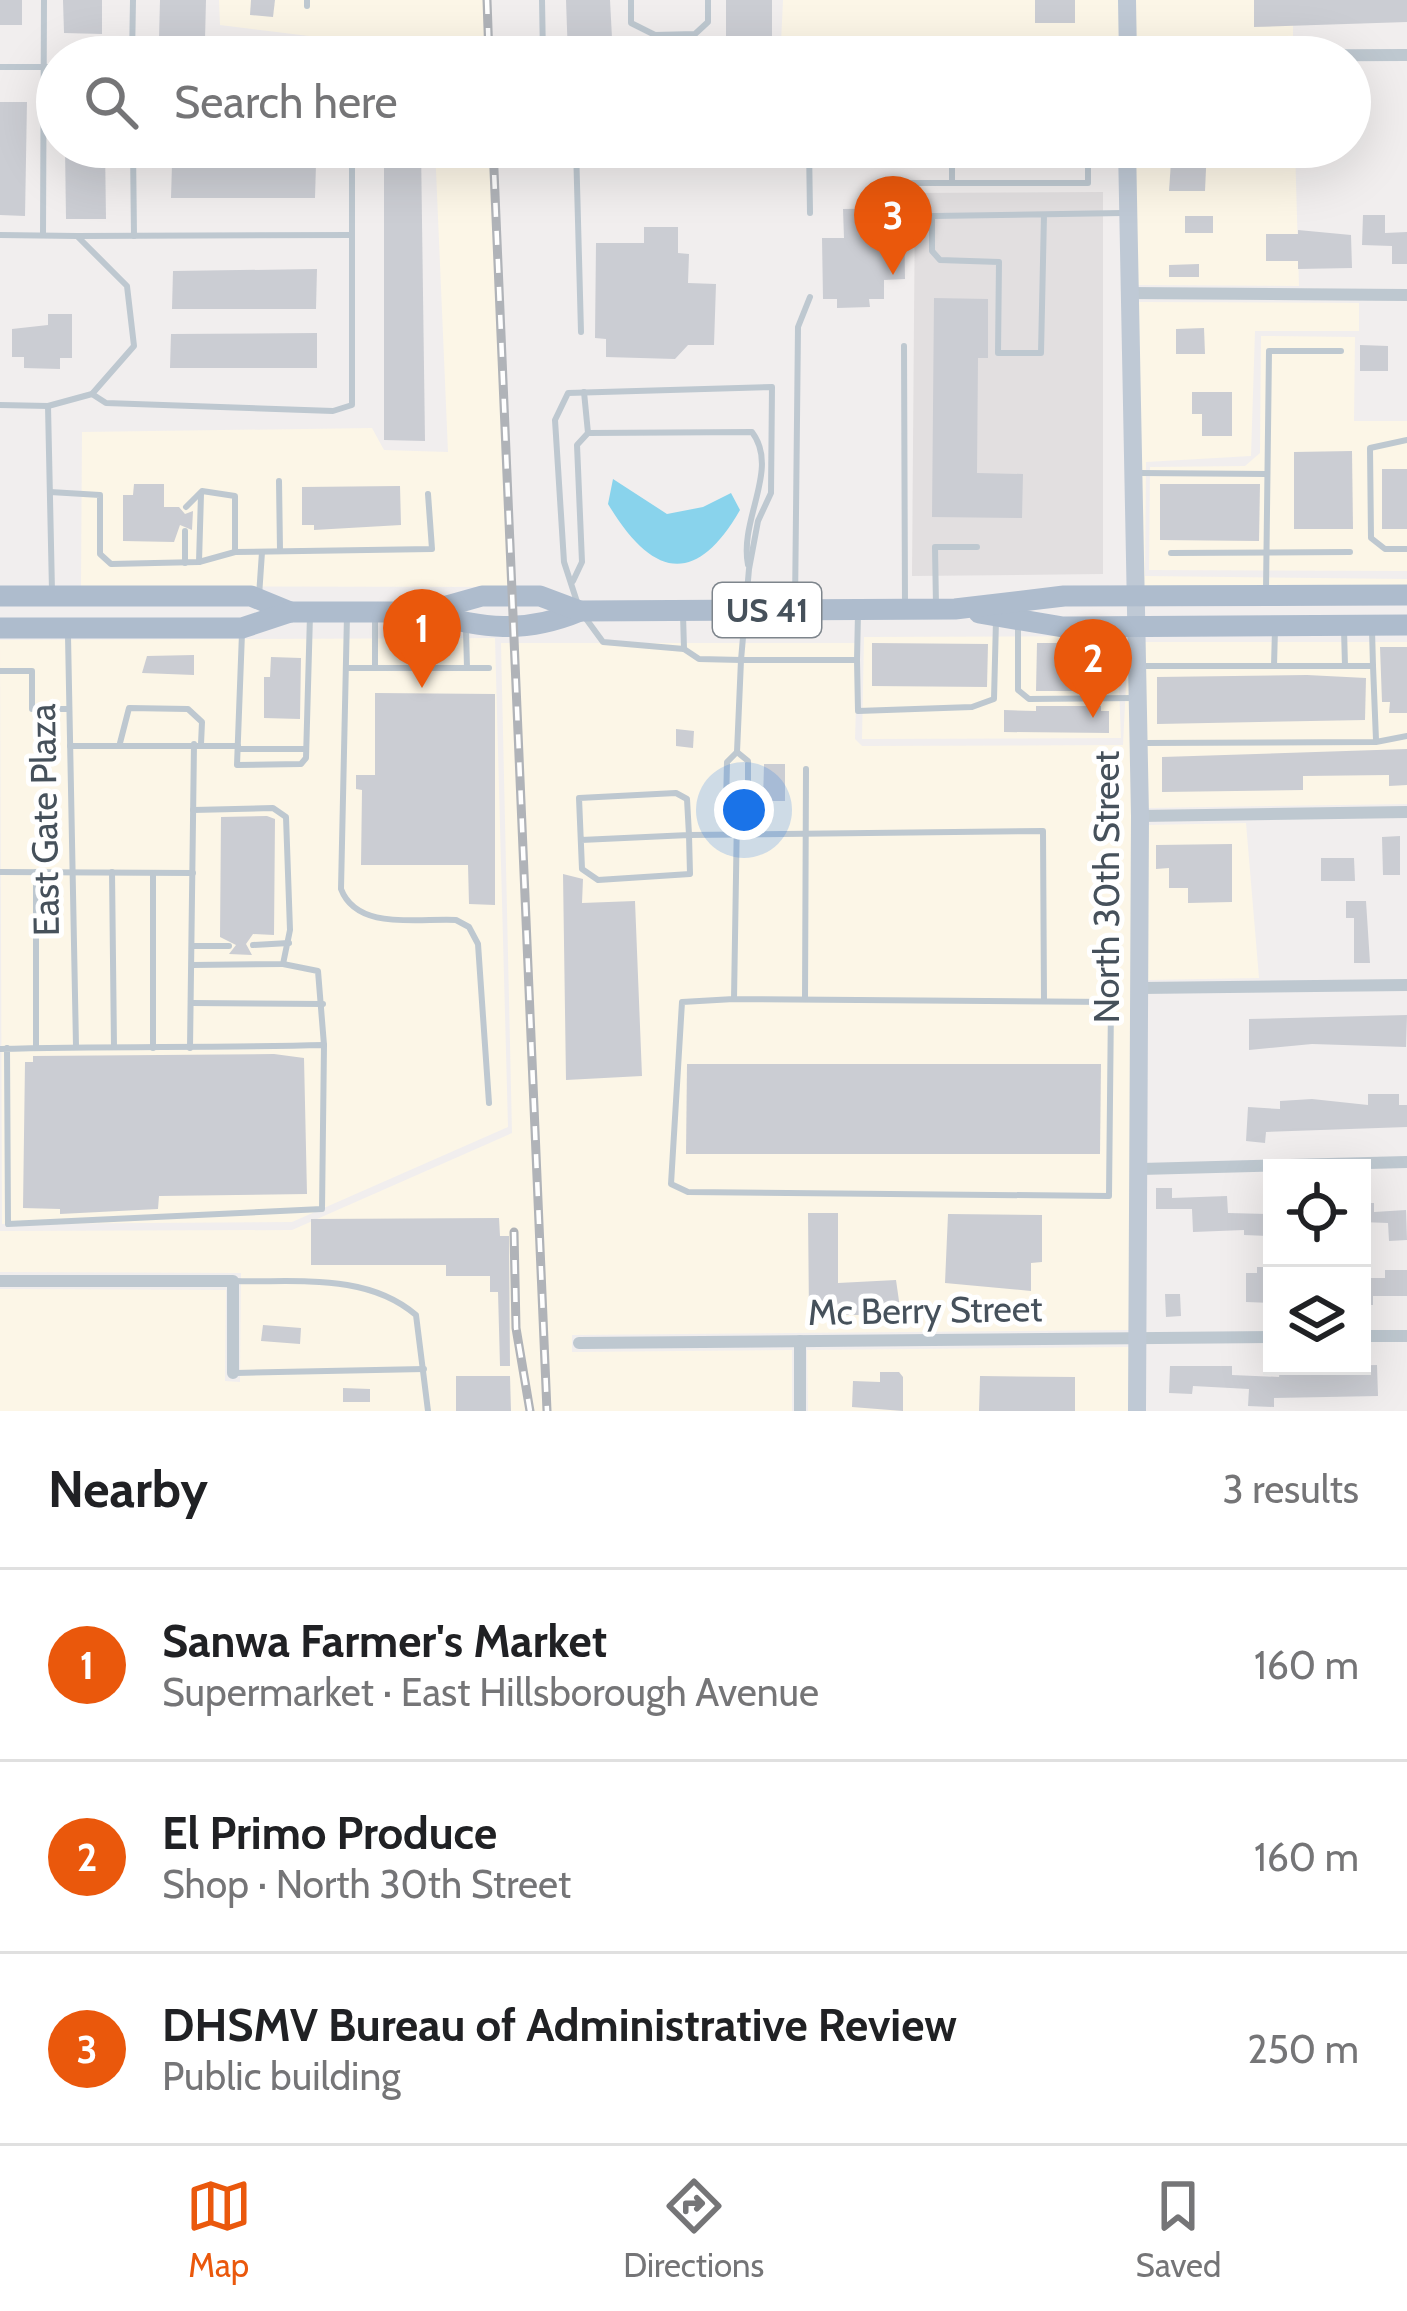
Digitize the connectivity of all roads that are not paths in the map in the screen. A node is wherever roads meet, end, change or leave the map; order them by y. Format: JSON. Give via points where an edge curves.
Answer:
{"nodes":[{"id":1,"x":44,"y":0,"type":"edge"},
{"id":2,"x":133,"y":0,"type":"edge"},
{"id":3,"x":542,"y":0,"type":"edge"},
{"id":4,"x":631,"y":0,"type":"edge"},
{"id":5,"x":708,"y":0,"type":"edge"},
{"id":6,"x":1127,"y":0,"type":"edge"},
{"id":7,"x":44,"y":36,"type":"edge"},
{"id":8,"x":132,"y":36,"type":"edge"},
{"id":9,"x":543,"y":36,"type":"edge"},
{"id":10,"x":1128,"y":36,"type":"edge"},
{"id":11,"x":1371,"y":56,"type":"edge"},
{"id":12,"x":1407,"y":56,"type":"edge"},
{"id":13,"x":0,"y":67,"type":"edge"},
{"id":14,"x":36,"y":67,"type":"edge"},
{"id":15,"x":43,"y":168,"type":"edge"},
{"id":16,"x":133,"y":168,"type":"edge"},
{"id":17,"x":352,"y":168,"type":"edge"},
{"id":18,"x":577,"y":168,"type":"edge"},
{"id":19,"x":809,"y":168,"type":"edge"},
{"id":20,"x":952,"y":168,"type":"edge"},
{"id":21,"x":1088,"y":168,"type":"edge"},
{"id":22,"x":1127,"y":168,"type":"edge"},
{"id":23,"x":896,"y":183,"type":"dead end"},
{"id":24,"x":952,"y":183,"type":"junction"},
{"id":25,"x":810,"y":213,"type":"dead end"},
{"id":26,"x":1127,"y":213,"type":"junction"},
{"id":27,"x":1044,"y":215,"type":"junction"},
{"id":28,"x":0,"y":235,"type":"edge"},
{"id":29,"x":43,"y":235,"type":"junction"},
{"id":30,"x":77,"y":236,"type":"junction"},
{"id":31,"x":134,"y":236,"type":"junction"},
{"id":32,"x":352,"y":236,"type":"junction"},
{"id":33,"x":1126,"y":293,"type":"junction"},
{"id":34,"x":1407,"y":295,"type":"edge"},
{"id":35,"x":810,"y":297,"type":"dead end"},
{"id":36,"x":581,"y":332,"type":"dead end"},
{"id":37,"x":904,"y":346,"type":"dead end"},
{"id":38,"x":1341,"y":351,"type":"dead end"},
{"id":39,"x":584,"y":392,"type":"junction"},
{"id":40,"x":92,"y":394,"type":"junction"},
{"id":41,"x":0,"y":405,"type":"edge"},
{"id":42,"x":48,"y":406,"type":"junction"},
{"id":43,"x":588,"y":433,"type":"junction"},
{"id":44,"x":1407,"y":440,"type":"edge"},
{"id":45,"x":1130,"y":473,"type":"junction"},
{"id":46,"x":1268,"y":474,"type":"junction"},
{"id":47,"x":279,"y":482,"type":"dead end"},
{"id":48,"x":202,"y":491,"type":"junction"},
{"id":49,"x":50,"y":492,"type":"junction"},
{"id":50,"x":428,"y":494,"type":"dead end"},
{"id":51,"x":186,"y":507,"type":"dead end"},
{"id":52,"x":184,"y":531,"type":"dead end"},
{"id":53,"x":977,"y":547,"type":"dead end"},
{"id":54,"x":1407,"y":549,"type":"edge"},
{"id":55,"x":280,"y":550,"type":"junction"},
{"id":56,"x":236,"y":552,"type":"junction"},
{"id":57,"x":262,"y":552,"type":"junction"},
{"id":58,"x":1350,"y":552,"type":"dead end"},
{"id":59,"x":1171,"y":553,"type":"dead end"},
{"id":60,"x":1266,"y":553,"type":"junction"},
{"id":61,"x":200,"y":562,"type":"junction"},
{"id":62,"x":184,"y":563,"type":"junction"},
{"id":63,"x":749,"y":569,"type":"junction"},
{"id":64,"x":573,"y":581,"type":"junction"},
{"id":65,"x":1133,"y":595,"type":"junction"},
{"id":66,"x":1266,"y":595,"type":"junction"},
{"id":67,"x":1407,"y":595,"type":"edge"},
{"id":68,"x":0,"y":596,"type":"edge"},
{"id":69,"x":52,"y":596,"type":"junction"},
{"id":70,"x":259,"y":599,"type":"junction"},
{"id":71,"x":905,"y":609,"type":"junction"},
{"id":72,"x":946,"y":609,"type":"junction"},
{"id":73,"x":683,"y":610,"type":"junction"},
{"id":74,"x":748,"y":610,"type":"junction"},
{"id":75,"x":795,"y":610,"type":"junction"},
{"id":76,"x":858,"y":610,"type":"junction"},
{"id":77,"x":580,"y":611,"type":"junction"},
{"id":78,"x":300,"y":612,"type":"junction"},
{"id":79,"x":347,"y":612,"type":"junction"},
{"id":80,"x":376,"y":612,"type":"junction"},
{"id":81,"x":423,"y":612,"type":"junction"},
{"id":82,"x":1007,"y":618,"type":"junction"},
{"id":83,"x":466,"y":624,"type":"junction"},
{"id":84,"x":1344,"y":625,"type":"junction"},
{"id":85,"x":1372,"y":625,"type":"junction"},
{"id":86,"x":1407,"y":625,"type":"edge"},
{"id":87,"x":1275,"y":626,"type":"junction"},
{"id":88,"x":1135,"y":627,"type":"junction"},
{"id":89,"x":0,"y":628,"type":"edge"},
{"id":90,"x":68,"y":628,"type":"junction"},
{"id":91,"x":242,"y":628,"type":"junction"},
{"id":92,"x":684,"y":650,"type":"junction"},
{"id":93,"x":741,"y":660,"type":"junction"},
{"id":94,"x":857,"y":660,"type":"junction"},
{"id":95,"x":1136,"y":666,"type":"junction"},
{"id":96,"x":1274,"y":666,"type":"junction"},
{"id":97,"x":1345,"y":666,"type":"junction"},
{"id":98,"x":1373,"y":666,"type":"junction"},
{"id":99,"x":346,"y":668,"type":"junction"},
{"id":100,"x":375,"y":668,"type":"junction"},
{"id":101,"x":421,"y":668,"type":"junction"},
{"id":102,"x":467,"y":668,"type":"junction"},
{"id":103,"x":489,"y":668,"type":"dead end"},
{"id":104,"x":0,"y":671,"type":"edge"},
{"id":105,"x":1137,"y":698,"type":"junction"},
{"id":106,"x":69,"y":709,"type":"junction"},
{"id":107,"x":1407,"y":736,"type":"edge"},
{"id":108,"x":1376,"y":742,"type":"junction"},
{"id":109,"x":120,"y":743,"type":"junction"},
{"id":110,"x":1138,"y":743,"type":"junction"},
{"id":111,"x":197,"y":744,"type":"junction"},
{"id":112,"x":70,"y":746,"type":"junction"},
{"id":113,"x":238,"y":747,"type":"junction"},
{"id":114,"x":307,"y":749,"type":"junction"},
{"id":115,"x":736,"y":752,"type":"junction"},
{"id":116,"x":806,"y":769,"type":"dead end"},
{"id":117,"x":193,"y":810,"type":"junction"},
{"id":118,"x":1407,"y":812,"type":"edge"},
{"id":119,"x":737,"y":815,"type":"junction"},
{"id":120,"x":1140,"y":816,"type":"junction"},
{"id":121,"x":736,"y":833,"type":"junction"},
{"id":122,"x":806,"y":833,"type":"junction"},
{"id":123,"x":689,"y":835,"type":"junction"},
{"id":124,"x":580,"y":840,"type":"junction"},
{"id":125,"x":0,"y":872,"type":"edge"},
{"id":126,"x":36,"y":872,"type":"junction"},
{"id":127,"x":72,"y":872,"type":"junction"},
{"id":128,"x":112,"y":872,"type":"junction"},
{"id":129,"x":153,"y":873,"type":"junction"},
{"id":130,"x":193,"y":873,"type":"junction"},
{"id":131,"x":289,"y":943,"type":"junction"},
{"id":132,"x":253,"y":945,"type":"dead end"},
{"id":133,"x":192,"y":946,"type":"junction"},
{"id":134,"x":229,"y":946,"type":"dead end"},
{"id":135,"x":192,"y":964,"type":"junction"},
{"id":136,"x":284,"y":964,"type":"junction"},
{"id":137,"x":1407,"y":985,"type":"edge"},
{"id":138,"x":1141,"y":988,"type":"junction"},
{"id":139,"x":734,"y":999,"type":"junction"},
{"id":140,"x":805,"y":1000,"type":"junction"},
{"id":141,"x":1044,"y":1001,"type":"junction"},
{"id":142,"x":191,"y":1003,"type":"junction"},
{"id":143,"x":323,"y":1004,"type":"junction"},
{"id":144,"x":324,"y":1045,"type":"junction"},
{"id":145,"x":76,"y":1046,"type":"junction"},
{"id":146,"x":114,"y":1047,"type":"junction"},
{"id":147,"x":3,"y":1048,"type":"edge"},
{"id":148,"x":36,"y":1048,"type":"junction"},
{"id":149,"x":154,"y":1048,"type":"junction"},
{"id":150,"x":190,"y":1048,"type":"junction"},
{"id":151,"x":489,"y":1103,"type":"dead end"},
{"id":152,"x":1407,"y":1162,"type":"edge"},
{"id":153,"x":1141,"y":1169,"type":"junction"},
{"id":154,"x":0,"y":1281,"type":"edge"},
{"id":155,"x":233,"y":1281,"type":"junction"},
{"id":156,"x":1371,"y":1336,"type":"edge"},
{"id":157,"x":1407,"y":1336,"type":"edge"},
{"id":158,"x":1263,"y":1337,"type":"edge"},
{"id":159,"x":1137,"y":1338,"type":"junction"},
{"id":160,"x":800,"y":1341,"type":"junction"},
{"id":161,"x":579,"y":1343,"type":"dead end"},
{"id":162,"x":424,"y":1370,"type":"junction"},
{"id":163,"x":233,"y":1373,"type":"joint"},
{"id":164,"x":428,"y":1411,"type":"edge"},
{"id":165,"x":800,"y":1411,"type":"edge"},
{"id":166,"x":1137,"y":1411,"type":"edge"}],
"edges":[{"from":1,"to":7,"type":"lane"},
{"from":2,"to":8,"type":"lane"},
{"from":3,"to":9,"type":"lane"},
{"from":4,"to":5,"type":"lane","via":[[631,23],[655,35],[695,34],[708,22]]},
{"from":6,"to":10,"type":"street"},
{"from":11,"to":12,"type":"street"},
{"from":13,"to":14,"type":"lane"},
{"from":15,"to":29,"type":"lane"},
{"from":16,"to":31,"type":"lane"},
{"from":17,"to":32,"type":"lane"},
{"from":18,"to":36,"type":"lane"},
{"from":19,"to":25,"type":"lane"},
{"from":20,"to":24,"type":"lane"},
{"from":21,"to":24,"type":"lane","via":[[1088,183]]},
{"from":22,"to":26,"type":"street","name":"North 30th Street"},
{"from":23,"to":24,"type":"lane"},
{"from":26,"to":27,"type":"lane"},
{"from":26,"to":33,"type":"street","name":"North 30th Street"},
{"from":27,"to":27,"type":"lane","via":[[932,216],[932,250],[940,260],[999,262],[998,353],[1041,352]]},
{"from":28,"to":29,"type":"lane"},
{"from":29,"to":30,"type":"lane"},
{"from":30,"to":31,"type":"lane"},
{"from":30,"to":40,"type":"lane","via":[[127,286],[134,346]]},
{"from":31,"to":32,"type":"lane"},
{"from":32,"to":40,"type":"lane","via":[[352,405],[333,411],[106,404]]},
{"from":33,"to":34,"type":"street"},
{"from":33,"to":45,"type":"street","name":"North 30th Street"},
{"from":35,"to":75,"type":"lane","via":[[798,346]]},
{"from":37,"to":71,"type":"lane"},
{"from":38,"to":46,"type":"lane","via":[[1269,351]]},
{"from":39,"to":43,"type":"lane"},
{"from":39,"to":63,"type":"lane","via":[[772,387],[771,494]]},
{"from":39,"to":64,"type":"lane","via":[[568,394],[555,420],[564,562]]},
{"from":40,"to":42,"type":"lane"},
{"from":41,"to":42,"type":"lane"},
{"from":42,"to":49,"type":"lane"},
{"from":43,"to":63,"type":"lane","via":[[752,432],[762,446],[762,476],[746,521]]},
{"from":43,"to":64,"type":"lane","via":[[577,445],[583,562]]},
{"from":44,"to":54,"type":"lane","via":[[1370,448],[1367,469],[1371,538],[1385,549]]},
{"from":45,"to":46,"type":"lane"},
{"from":45,"to":65,"type":"street","name":"North 30th Street"},
{"from":46,"to":60,"type":"lane"},
{"from":47,"to":55,"type":"lane"},
{"from":48,"to":51,"type":"lane"},
{"from":48,"to":56,"type":"lane","via":[[235,496]]},
{"from":48,"to":61,"type":"lane"},
{"from":49,"to":62,"type":"lane","via":[[100,495],[100,554],[111,564]]},
{"from":49,"to":69,"type":"lane"},
{"from":50,"to":55,"type":"lane","via":[[432,549]]},
{"from":52,"to":62,"type":"lane"},
{"from":53,"to":72,"type":"lane","via":[[935,548]]},
{"from":55,"to":57,"type":"lane"},
{"from":56,"to":57,"type":"lane"},
{"from":56,"to":61,"type":"lane"},
{"from":57,"to":70,"type":"lane"},
{"from":58,"to":60,"type":"lane"},
{"from":59,"to":60,"type":"lane"},
{"from":60,"to":66,"type":"lane"},
{"from":61,"to":62,"type":"lane"},
{"from":63,"to":74,"type":"lane"},
{"from":64,"to":77,"type":"lane"},
{"from":65,"to":66,"type":"main road","number":"US 41"},
{"from":65,"to":72,"type":"main road","number":"US 41"},
{"from":65,"to":88,"type":"street","name":"North 30th Street"},
{"from":66,"to":67,"type":"main road","number":"US 41"},
{"from":68,"to":69,"type":"main road","number":"US 41"},
{"from":69,"to":70,"type":"main road","number":"US 41"},
{"from":69,"to":90,"type":"lane","name":"East Gate Plaza"},
{"from":70,"to":78,"type":"main road","number":"US 41"},
{"from":71,"to":72,"type":"main road","number":"US 41"},
{"from":71,"to":76,"type":"main road","number":"US 41"},
{"from":72,"to":82,"type":"main road","number":"US 41"},
{"from":73,"to":74,"type":"main road","number":"US 41"},
{"from":73,"to":77,"type":"main road","number":"US 41"},
{"from":73,"to":92,"type":"lane"},
{"from":74,"to":75,"type":"main road","number":"US 41"},
{"from":74,"to":93,"type":"lane"},
{"from":75,"to":76,"type":"main road","number":"US 41"},
{"from":76,"to":94,"type":"lane"},
{"from":77,"to":81,"type":"main road","number":"US 41","via":[[539,596],[482,596]]},
{"from":77,"to":83,"type":"main road","number":"US 41","via":[[539,628]]},
{"from":77,"to":92,"type":"lane","via":[[603,642]]},
{"from":78,"to":79,"type":"main road","number":"US 41"},
{"from":78,"to":91,"type":"main road","number":"US 41"},
{"from":78,"to":114,"type":"lane"},
{"from":79,"to":80,"type":"main road","number":"US 41"},
{"from":79,"to":99,"type":"lane"},
{"from":80,"to":81,"type":"main road","number":"US 41"},
{"from":80,"to":100,"type":"lane"},
{"from":81,"to":83,"type":"main road","number":"US 41"},
{"from":81,"to":101,"type":"lane"},
{"from":82,"to":88,"type":"main road","number":"US 41"},
{"from":82,"to":94,"type":"lane","via":[[994,699],[972,707],[858,711]]},
{"from":82,"to":105,"type":"lane","via":[[1018,690],[1029,699]]},
{"from":83,"to":102,"type":"lane"},
{"from":84,"to":85,"type":"main road","number":"US 41"},
{"from":84,"to":87,"type":"main road","number":"US 41"},
{"from":84,"to":97,"type":"lane"},
{"from":85,"to":86,"type":"main road","number":"US 41"},
{"from":85,"to":98,"type":"lane"},
{"from":87,"to":88,"type":"main road","number":"US 41"},
{"from":87,"to":96,"type":"lane"},
{"from":88,"to":95,"type":"street","name":"North 30th Street"},
{"from":89,"to":90,"type":"main road","number":"US 41"},
{"from":90,"to":91,"type":"main road","number":"US 41"},
{"from":90,"to":106,"type":"lane","name":"East Gate Plaza"},
{"from":91,"to":113,"type":"lane"},
{"from":92,"to":93,"type":"lane","via":[[699,659]]},
{"from":93,"to":94,"type":"lane"},
{"from":93,"to":115,"type":"lane"},
{"from":95,"to":96,"type":"lane"},
{"from":95,"to":105,"type":"street","name":"North 30th Street"},
{"from":96,"to":97,"type":"lane"},
{"from":97,"to":98,"type":"lane"},
{"from":98,"to":108,"type":"lane"},
{"from":99,"to":100,"type":"lane"},
{"from":99,"to":151,"type":"lane","via":[[341,890],[361,916],[469,927],[478,944]]},
{"from":100,"to":101,"type":"lane"},
{"from":101,"to":102,"type":"lane"},
{"from":102,"to":103,"type":"lane"},
{"from":104,"to":106,"type":"lane","via":[[32,671],[32,709]]},
{"from":105,"to":110,"type":"street","name":"North 30th Street"},
{"from":106,"to":112,"type":"lane","name":"East Gate Plaza"},
{"from":107,"to":108,"type":"lane"},
{"from":108,"to":110,"type":"lane"},
{"from":109,"to":111,"type":"lane"},
{"from":109,"to":111,"type":"lane","via":[[129,708],[188,709],[202,722]]},
{"from":109,"to":112,"type":"lane"},
{"from":110,"to":120,"type":"street","name":"North 30th Street"},
{"from":111,"to":113,"type":"lane"},
{"from":111,"to":117,"type":"lane"},
{"from":112,"to":127,"type":"lane","name":"East Gate Plaza"},
{"from":113,"to":114,"type":"lane"},
{"from":113,"to":114,"type":"lane","via":[[237,765],[301,764]]},
{"from":115,"to":119,"type":"lane","via":[[727,762],[726,805]]},
{"from":115,"to":119,"type":"lane","via":[[748,760],[748,806]]},
{"from":116,"to":122,"type":"lane"},
{"from":117,"to":130,"type":"lane"},
{"from":117,"to":131,"type":"lane","via":[[273,808],[286,817]]},
{"from":118,"to":120,"type":"street"},
{"from":119,"to":121,"type":"lane"},
{"from":120,"to":138,"type":"street","name":"North 30th Street"},
{"from":121,"to":122,"type":"lane"},
{"from":121,"to":123,"type":"lane"},
{"from":121,"to":139,"type":"lane"},
{"from":122,"to":140,"type":"lane"},
{"from":122,"to":141,"type":"lane","via":[[1043,831]]},
{"from":123,"to":124,"type":"lane"},
{"from":123,"to":124,"type":"lane","via":[[690,874],[598,880],[582,869]]},
{"from":123,"to":124,"type":"lane","via":[[687,799],[676,794],[579,798]]},
{"from":125,"to":126,"type":"lane"},
{"from":126,"to":127,"type":"lane"},
{"from":126,"to":148,"type":"lane"},
{"from":127,"to":128,"type":"lane"},
{"from":127,"to":145,"type":"lane","name":"East Gate Plaza"},
{"from":128,"to":129,"type":"lane"},
{"from":128,"to":146,"type":"lane"},
{"from":129,"to":130,"type":"lane"},
{"from":129,"to":149,"type":"lane"},
{"from":130,"to":133,"type":"lane"},
{"from":131,"to":132,"type":"lane"},
{"from":131,"to":136,"type":"lane"},
{"from":133,"to":134,"type":"lane"},
{"from":133,"to":135,"type":"lane"},
{"from":135,"to":136,"type":"lane"},
{"from":135,"to":142,"type":"lane"},
{"from":136,"to":143,"type":"lane","via":[[318,971]]},
{"from":137,"to":138,"type":"street"},
{"from":138,"to":153,"type":"street","name":"North 30th Street"},
{"from":139,"to":140,"type":"lane"},
{"from":139,"to":141,"type":"lane","via":[[682,1001],[671,1184],[688,1192],[1109,1196],[1111,1002]]},
{"from":140,"to":141,"type":"lane"},
{"from":142,"to":143,"type":"lane"},
{"from":142,"to":150,"type":"lane"},
{"from":143,"to":144,"type":"lane"},
{"from":144,"to":147,"type":"lane","via":[[322,1209],[8,1225]]},
{"from":144,"to":150,"type":"lane"},
{"from":145,"to":146,"type":"lane"},
{"from":145,"to":148,"type":"lane"},
{"from":146,"to":149,"type":"lane"},
{"from":147,"to":148,"type":"lane"},
{"from":149,"to":150,"type":"lane"},
{"from":152,"to":153,"type":"street"},
{"from":153,"to":159,"type":"street","name":"North 30th Street"},
{"from":154,"to":155,"type":"street"},
{"from":155,"to":162,"type":"lane","via":[[354,1284],[396,1298],[416,1316]]},
{"from":155,"to":163,"type":"street"},
{"from":156,"to":157,"type":"street"},
{"from":158,"to":159,"type":"street","name":"Mc Berry Street"},
{"from":159,"to":160,"type":"street","name":"Mc Berry Street"},
{"from":159,"to":166,"type":"street","name":"North 30th Street"},
{"from":160,"to":161,"type":"street","name":"Mc Berry Street"},
{"from":160,"to":165,"type":"street"},
{"from":162,"to":163,"type":"lane"},
{"from":162,"to":164,"type":"lane"}]}
